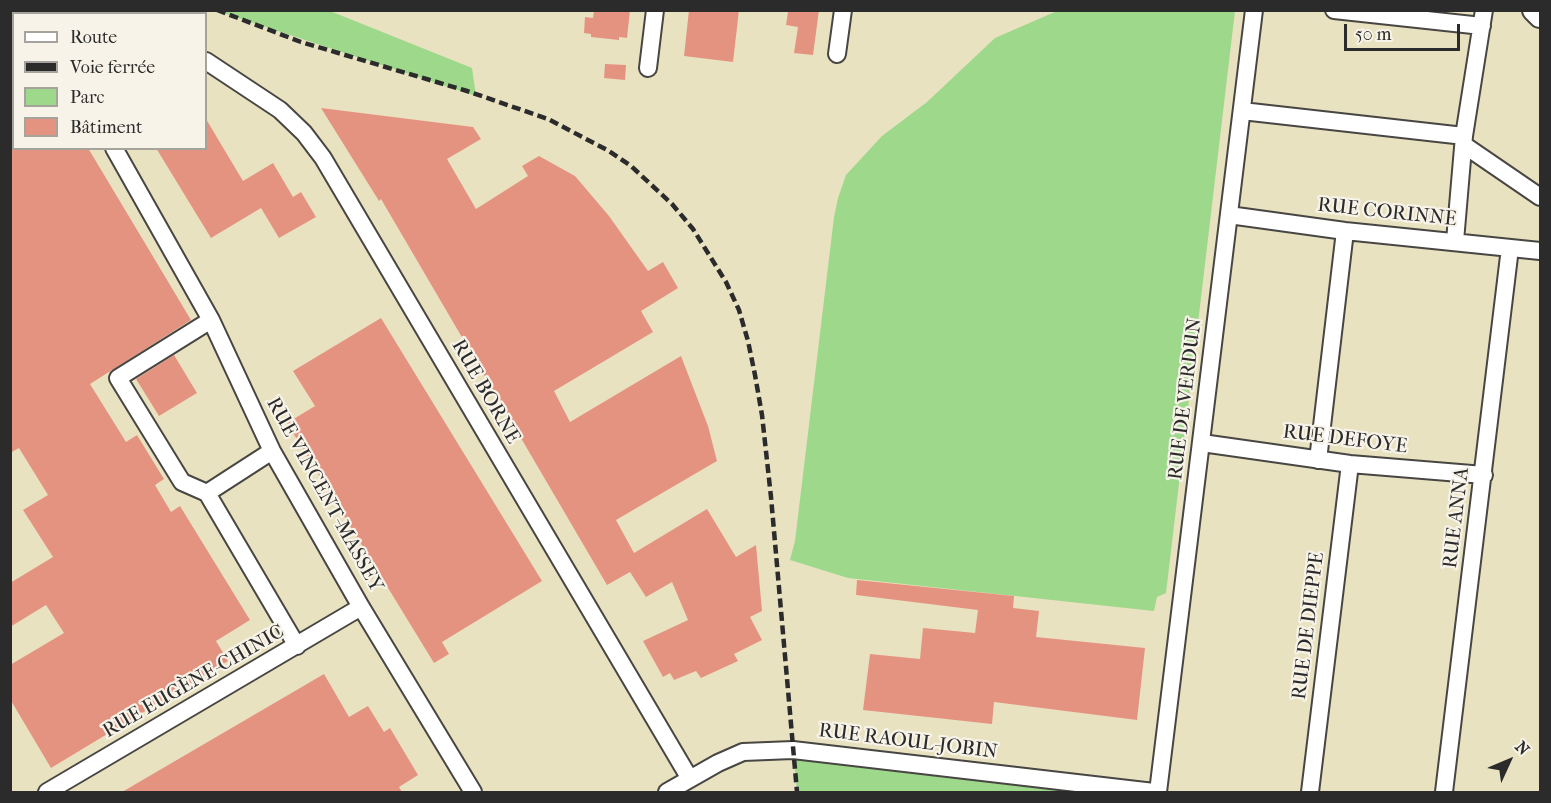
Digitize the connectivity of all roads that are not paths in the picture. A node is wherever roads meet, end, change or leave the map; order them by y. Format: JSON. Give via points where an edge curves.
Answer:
{"nodes":[{"id":1,"x":655,"y":10,"type":"edge"},
{"id":2,"x":843,"y":10,"type":"edge"},
{"id":3,"x":1254,"y":10,"type":"edge"},
{"id":4,"x":1334,"y":10,"type":"edge"},
{"id":5,"x":1534,"y":10,"type":"edge"},
{"id":6,"x":1540,"y":16,"type":"edge"},
{"id":7,"x":1483,"y":18,"type":"edge"},
{"id":8,"x":837,"y":54,"type":"dead end"},
{"id":9,"x":207,"y":62,"type":"edge"},
{"id":10,"x":648,"y":68,"type":"dead end"},
{"id":11,"x":1242,"y":111,"type":"junction"},
{"id":12,"x":1464,"y":141,"type":"junction"},
{"id":13,"x":115,"y":150,"type":"edge"},
{"id":14,"x":1540,"y":197,"type":"edge"},
{"id":15,"x":1228,"y":215,"type":"junction"},
{"id":16,"x":1345,"y":231,"type":"junction"},
{"id":17,"x":1455,"y":241,"type":"junction"},
{"id":18,"x":1510,"y":248,"type":"junction"},
{"id":19,"x":1540,"y":251,"type":"edge"},
{"id":20,"x":211,"y":320,"type":"junction"},
{"id":21,"x":1202,"y":443,"type":"junction"},
{"id":22,"x":272,"y":451,"type":"junction"},
{"id":23,"x":1318,"y":460,"type":"junction"},
{"id":24,"x":1350,"y":464,"type":"junction"},
{"id":25,"x":1484,"y":475,"type":"junction"},
{"id":26,"x":207,"y":493,"type":"junction"},
{"id":27,"x":361,"y":607,"type":"junction"},
{"id":28,"x":297,"y":646,"type":"junction"},
{"id":29,"x":690,"y":779,"type":"junction"},
{"id":30,"x":47,"y":792,"type":"edge"},
{"id":31,"x":473,"y":792,"type":"edge"},
{"id":32,"x":667,"y":792,"type":"edge"},
{"id":33,"x":1156,"y":792,"type":"edge"},
{"id":34,"x":1310,"y":792,"type":"edge"},
{"id":35,"x":1444,"y":792,"type":"edge"}],
"edges":[{"from":1,"to":10,"type":"street"},
{"from":2,"to":8,"type":"street"},
{"from":3,"to":11,"type":"street","name":"RUE DE VERDUN"},
{"from":4,"to":7,"type":"street"},
{"from":5,"to":6,"type":"street"},
{"from":7,"to":12,"type":"street"},
{"from":9,"to":29,"type":"street","name":"RUE BORNE","via":[[280,110],[323,158]]},
{"from":11,"to":12,"type":"street"},
{"from":11,"to":15,"type":"street","name":"RUE DE VERDUN"},
{"from":12,"to":14,"type":"street"},
{"from":12,"to":17,"type":"street"},
{"from":13,"to":20,"type":"street","name":"RUE VINCENT-MASSEY"},
{"from":15,"to":16,"type":"street","name":"RUE CORINNE"},
{"from":15,"to":21,"type":"street","name":"RUE DE VERDUN"},
{"from":16,"to":17,"type":"street","name":"RUE CORINNE"},
{"from":16,"to":23,"type":"street"},
{"from":17,"to":18,"type":"street","name":"RUE CORINNE"},
{"from":18,"to":19,"type":"street","name":"RUE CORINNE"},
{"from":18,"to":25,"type":"street","name":"RUE ANNA"},
{"from":20,"to":22,"type":"street","name":"RUE VINCENT-MASSEY"},
{"from":20,"to":26,"type":"street","via":[[118,378],[182,482]]},
{"from":21,"to":23,"type":"street","name":"RUE DEFOYE"},
{"from":21,"to":33,"type":"street","name":"RUE DE VERDUN"},
{"from":22,"to":26,"type":"street"},
{"from":22,"to":27,"type":"street","name":"RUE VINCENT-MASSEY"},
{"from":23,"to":24,"type":"street","name":"RUE DEFOYE"},
{"from":24,"to":25,"type":"street","name":"RUE DEFOYE"},
{"from":24,"to":34,"type":"street","name":"RUE DE DIEPPE"},
{"from":25,"to":35,"type":"street","name":"RUE ANNA"},
{"from":26,"to":28,"type":"street"},
{"from":27,"to":28,"type":"street","name":"RUE EUGÈNE-CHINIC"},
{"from":27,"to":31,"type":"street","name":"RUE VINCENT-MASSEY"},
{"from":28,"to":30,"type":"street","name":"RUE EUGÈNE-CHINIC"},
{"from":29,"to":32,"type":"street","name":"RUE RAOUL-JOBIN"},
{"from":29,"to":33,"type":"street","name":"RUE RAOUL-JOBIN","via":[[743,752],[794,750]]}]}
